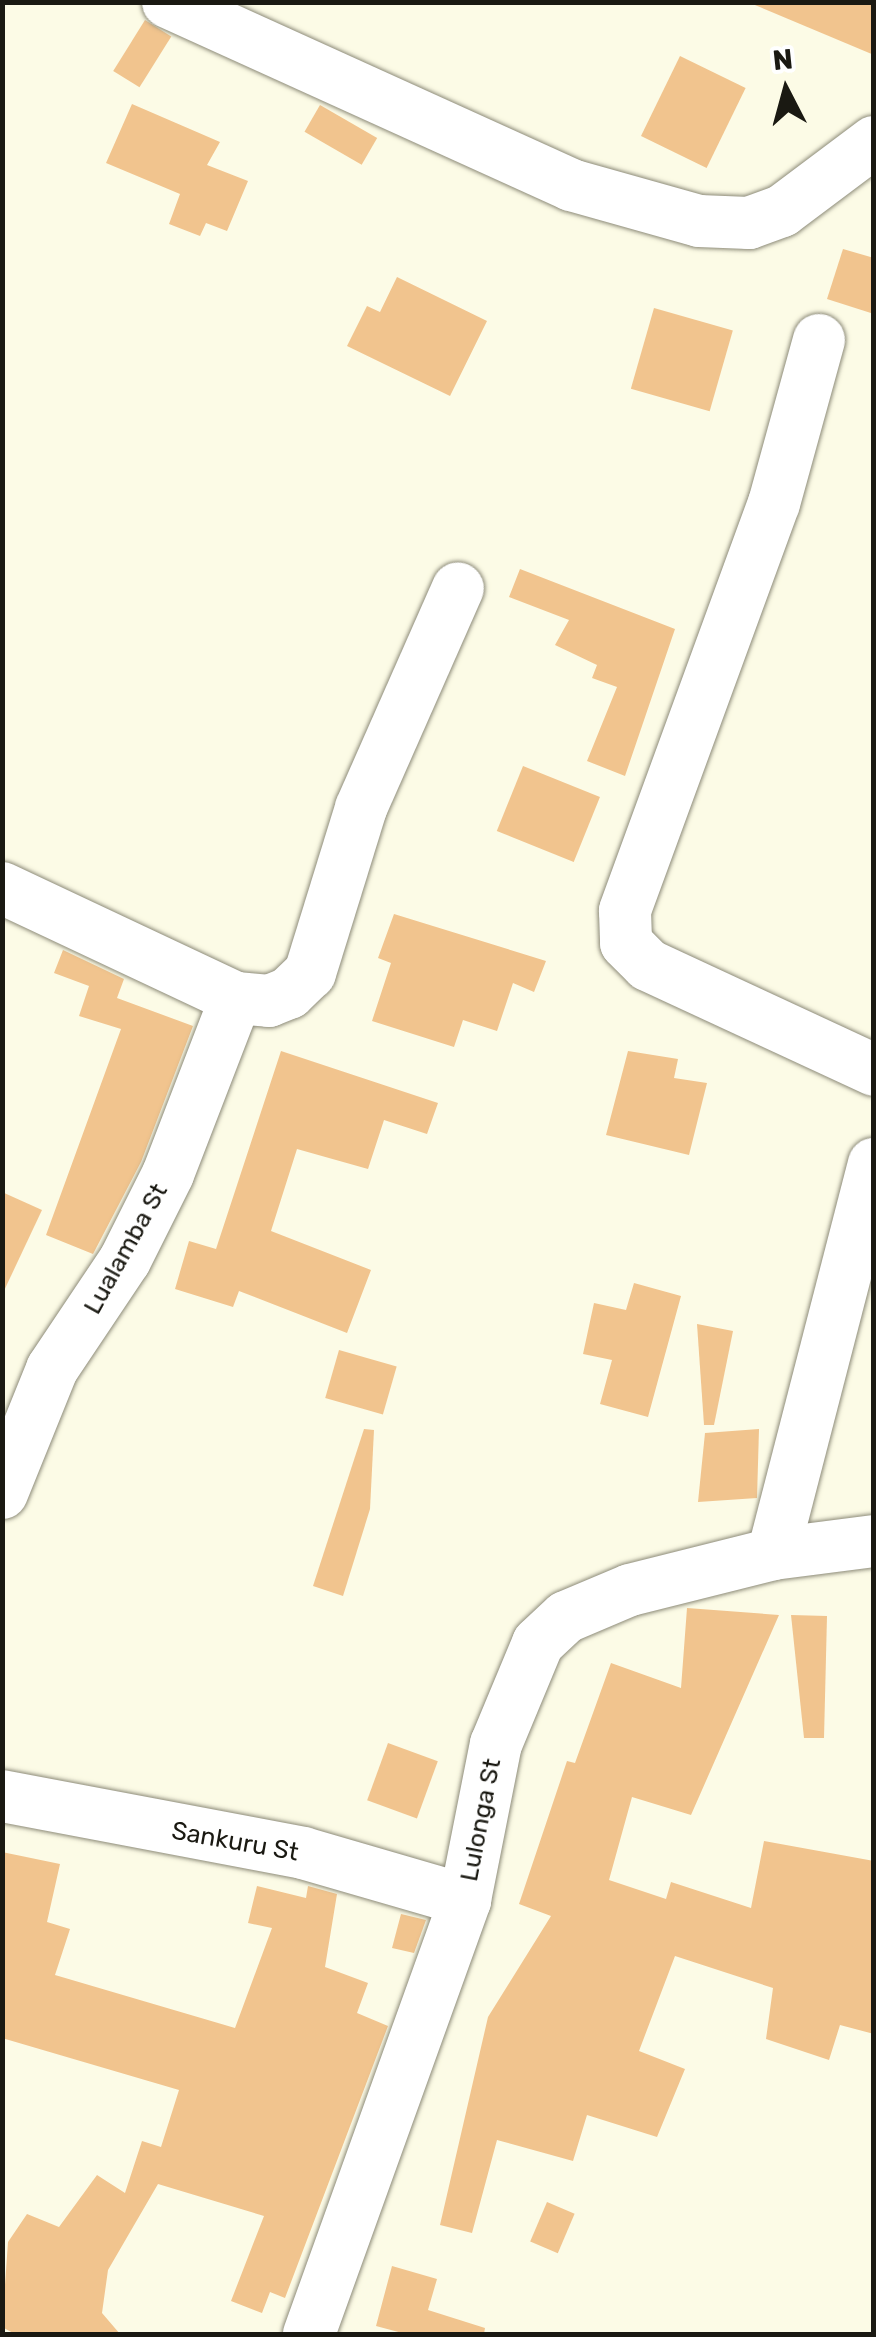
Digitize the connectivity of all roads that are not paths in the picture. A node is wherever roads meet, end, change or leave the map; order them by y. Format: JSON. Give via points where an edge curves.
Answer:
{"nodes":[{"id":1,"x":168,"y":2,"type":"edge"},
{"id":2,"x":870,"y":148,"type":"edge"},
{"id":3,"x":818,"y":340,"type":"dead end"},
{"id":4,"x":458,"y":588,"type":"dead end"},
{"id":5,"x":2,"y":888,"type":"edge"},
{"id":6,"x":236,"y":998,"type":"junction"},
{"id":7,"x":874,"y":1070,"type":"edge"},
{"id":8,"x":874,"y":1164,"type":"edge"},
{"id":9,"x":2,"y":1493,"type":"edge"},
{"id":10,"x":874,"y":1541,"type":"edge"},
{"id":11,"x":773,"y":1554,"type":"junction"},
{"id":12,"x":2,"y":1796,"type":"edge"},
{"id":13,"x":465,"y":1900,"type":"junction"},
{"id":14,"x":309,"y":2334,"type":"edge"}],
"edges":[{"from":1,"to":2,"type":"street","via":[[626,206],[750,223],[782,212]]},
{"from":3,"to":7,"type":"street","via":[[774,504],[625,910],[626,943],[648,966]]},
{"from":4,"to":6,"type":"street","via":[[361,808],[310,973],[268,1002]]},
{"from":5,"to":6,"type":"street"},
{"from":6,"to":9,"type":"street","name":"Lualamba St","via":[[168,1174],[124,1260],[52,1369]]},
{"from":8,"to":11,"type":"street"},
{"from":10,"to":11,"type":"street","name":"Lulonga St"},
{"from":11,"to":13,"type":"street","name":"Lulonga St","via":[[630,1590],[566,1617],[538,1643],[496,1744]]},
{"from":12,"to":13,"type":"street","name":"Sankuru St","via":[[302,1854]]},
{"from":13,"to":14,"type":"street","name":"Lulonga St"}]}
